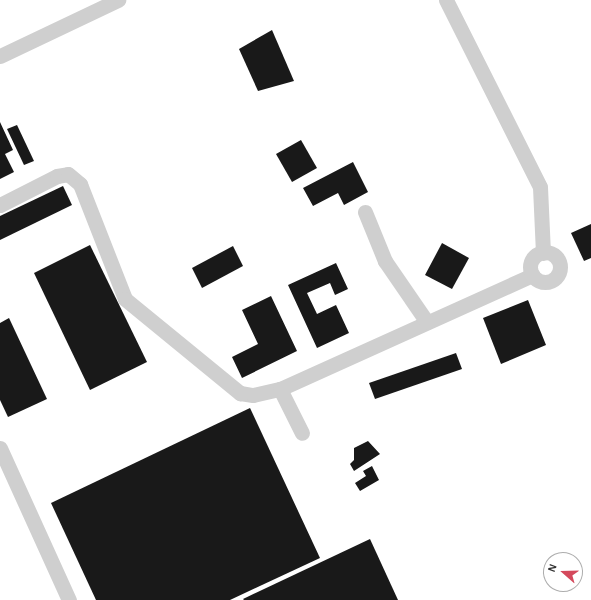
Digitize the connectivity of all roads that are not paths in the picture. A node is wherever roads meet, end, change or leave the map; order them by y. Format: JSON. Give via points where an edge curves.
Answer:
{"nodes":[{"id":1,"x":118,"y":0,"type":"edge"},
{"id":2,"x":446,"y":0,"type":"edge"},
{"id":3,"x":0,"y":56,"type":"edge"},
{"id":4,"x":0,"y":205,"type":"edge"},
{"id":5,"x":365,"y":212,"type":"dead end"},
{"id":6,"x":543,"y":253,"type":"junction"},
{"id":7,"x":532,"y":275,"type":"junction"},
{"id":8,"x":427,"y":322,"type":"junction"},
{"id":9,"x":280,"y":389,"type":"junction"},
{"id":10,"x":302,"y":433,"type":"dead end"},
{"id":11,"x":0,"y":448,"type":"edge"},
{"id":12,"x":69,"y":600,"type":"edge"}],
"edges":[{"from":1,"to":3,"type":"lane"},
{"from":2,"to":6,"type":"lane","via":[[540,187]]},
{"from":4,"to":9,"type":"lane","via":[[57,176],[68,174],[80,184],[125,299],[240,393],[252,395]]},
{"from":5,"to":8,"type":"lane","via":[[385,261]]},
{"from":6,"to":7,"type":"lane","via":[[532,261]]},
{"from":6,"to":7,"type":"lane","via":[[556,258],[559,266],[557,275],[545,282]]},
{"from":7,"to":8,"type":"lane"},
{"from":8,"to":9,"type":"lane"},
{"from":9,"to":10,"type":"lane"},
{"from":11,"to":12,"type":"lane"}]}
